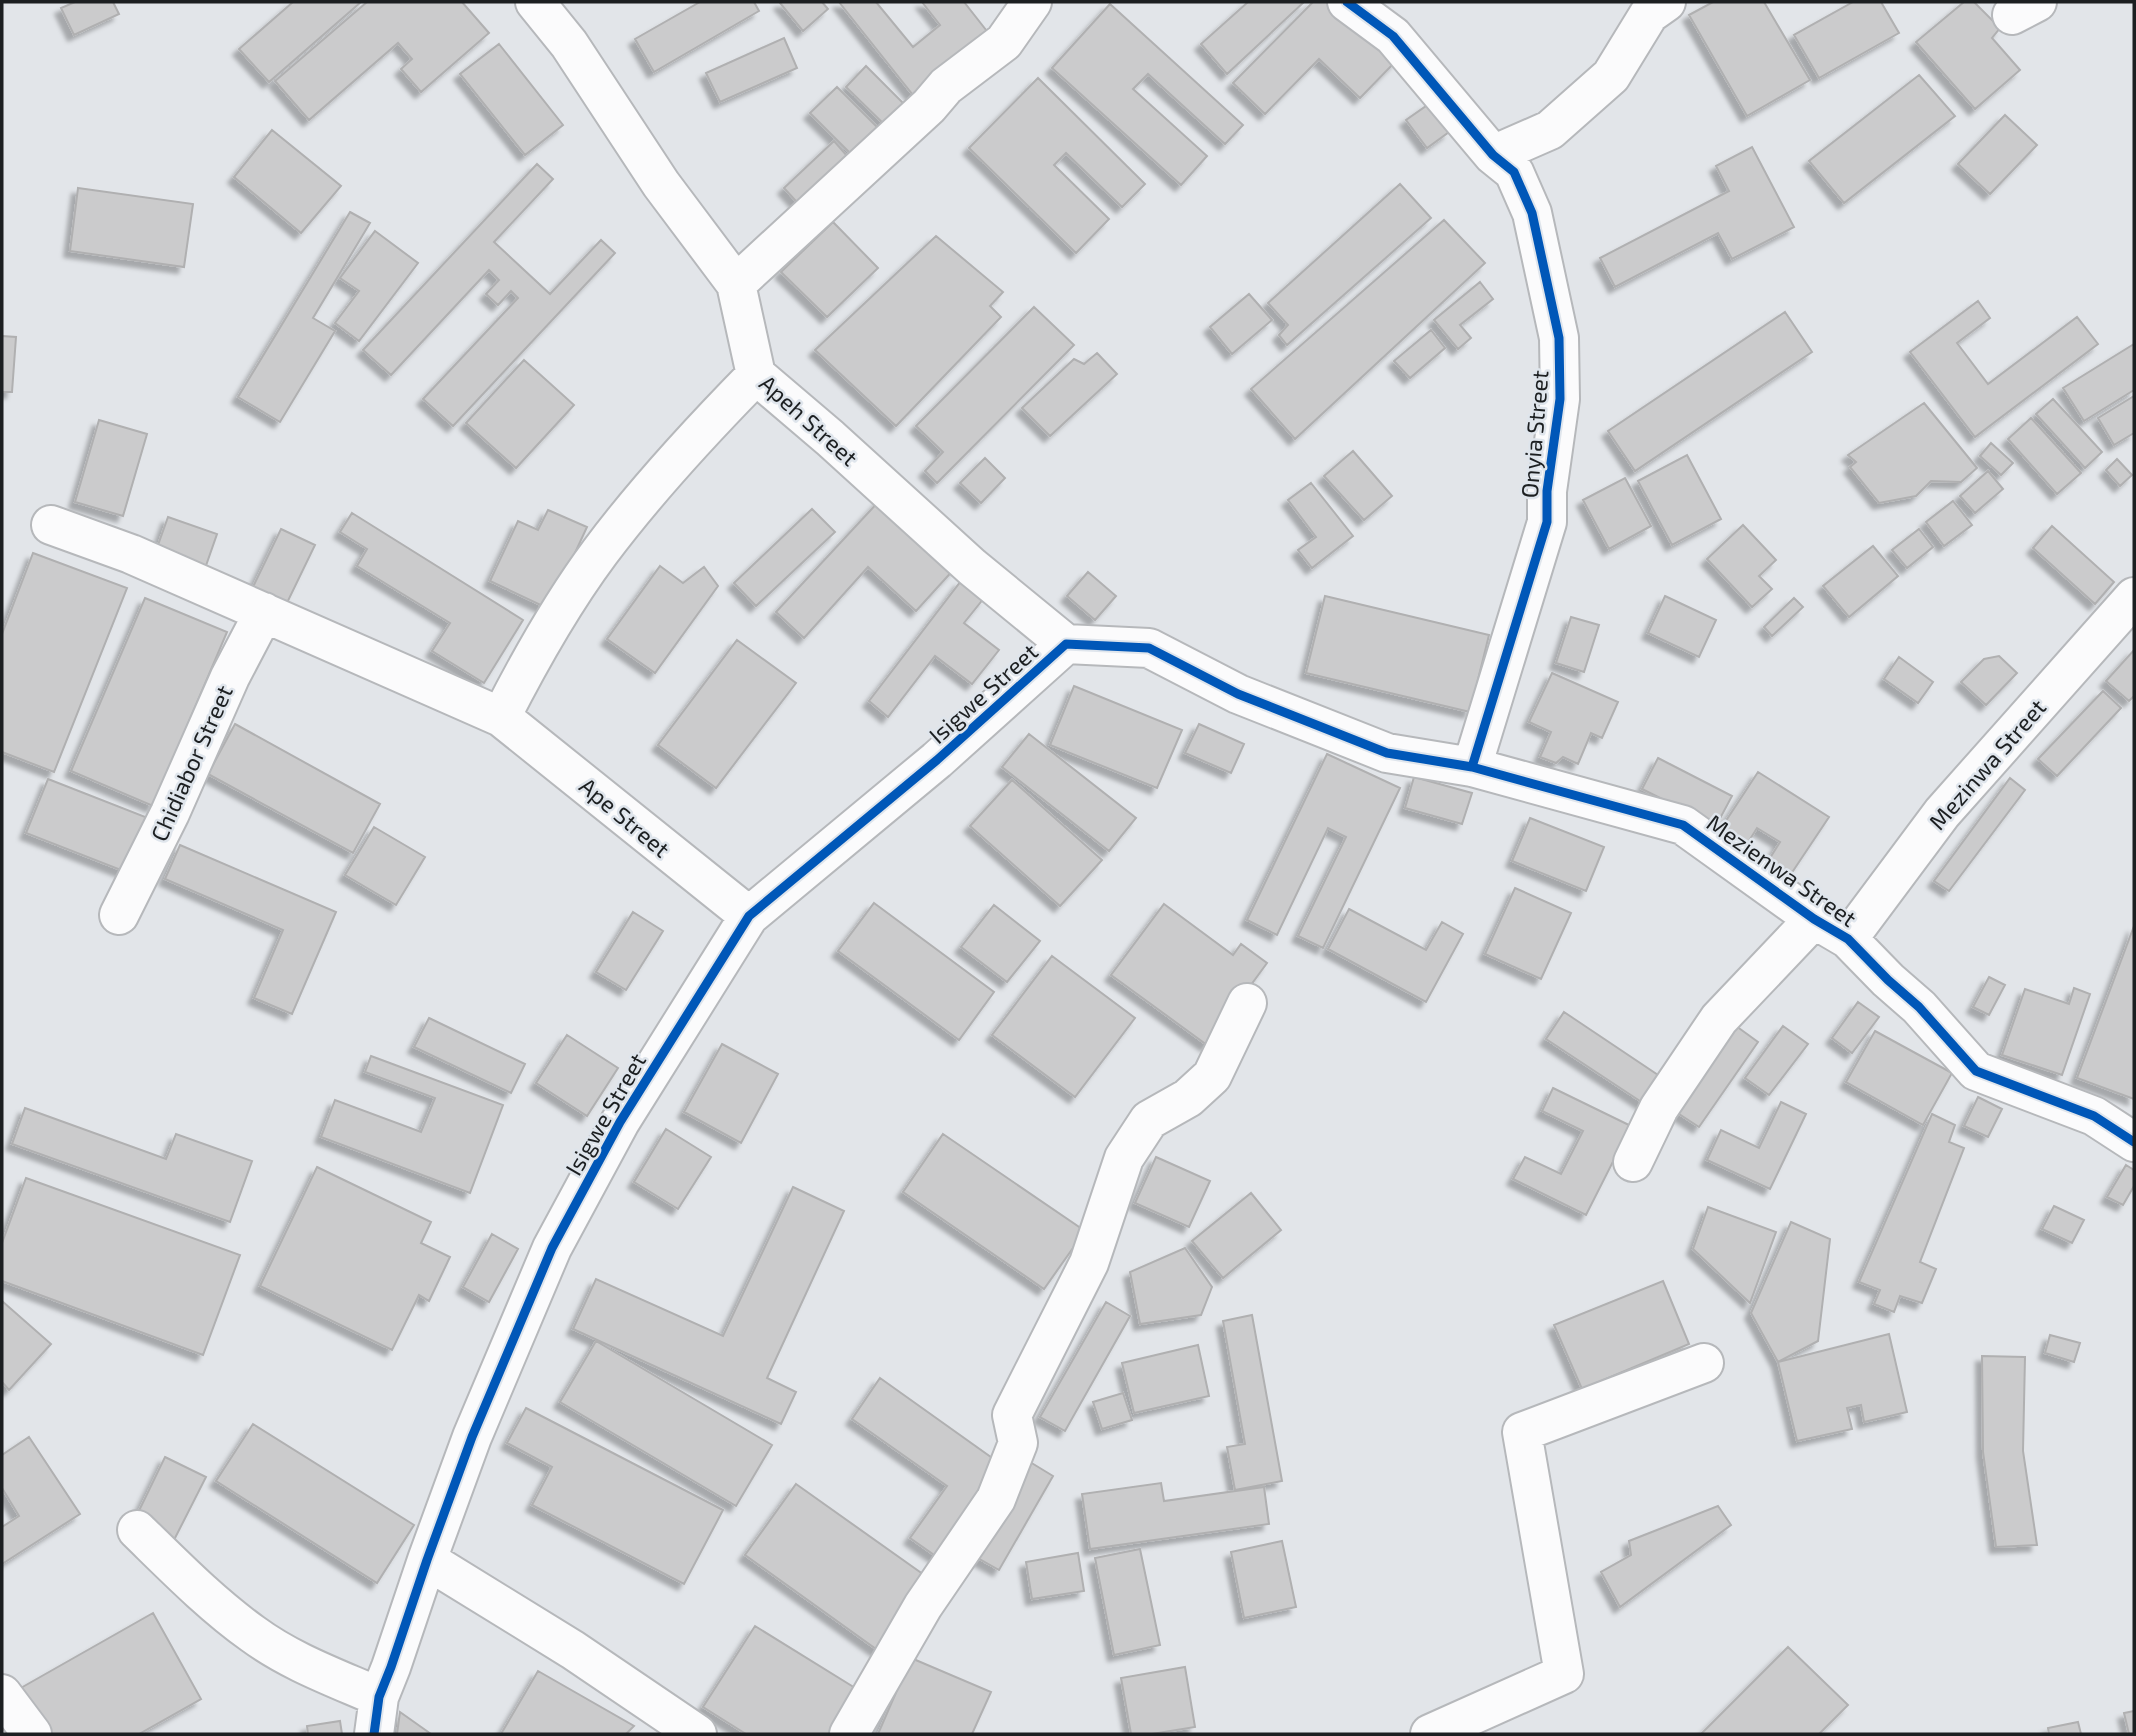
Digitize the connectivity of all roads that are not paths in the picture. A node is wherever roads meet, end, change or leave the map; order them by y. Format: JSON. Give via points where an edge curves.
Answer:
{"nodes":[{"id":1,"x":535,"y":2,"type":"edge"},
{"id":2,"x":1032,"y":2,"type":"edge"},
{"id":3,"x":1347,"y":2,"type":"edge"},
{"id":4,"x":1666,"y":2,"type":"edge"},
{"id":5,"x":1493,"y":155,"type":"junction"},
{"id":6,"x":736,"y":284,"type":"junction"},
{"id":7,"x":756,"y":375,"type":"junction"},
{"id":8,"x":51,"y":525,"type":"dead end"},
{"id":9,"x":2134,"y":597,"type":"edge"},
{"id":10,"x":264,"y":612,"type":"junction"},
{"id":11,"x":1066,"y":644,"type":"junction"},
{"id":12,"x":500,"y":717,"type":"junction"},
{"id":13,"x":1472,"y":767,"type":"junction"},
{"id":14,"x":119,"y":915,"type":"dead end"},
{"id":15,"x":750,"y":916,"type":"junction"},
{"id":16,"x":1814,"y":919,"type":"junction"},
{"id":17,"x":1848,"y":939,"type":"junction"},
{"id":18,"x":1247,"y":1003,"type":"dead end"},
{"id":19,"x":2134,"y":1142,"type":"edge"},
{"id":20,"x":1633,"y":1162,"type":"dead end"},
{"id":21,"x":1704,"y":1363,"type":"dead end"},
{"id":22,"x":137,"y":1530,"type":"dead end"},
{"id":23,"x":426,"y":1560,"type":"junction"},
{"id":24,"x":2,"y":1694,"type":"edge"},
{"id":25,"x":379,"y":1697,"type":"junction"},
{"id":26,"x":32,"y":1734,"type":"edge"},
{"id":27,"x":374,"y":1734,"type":"edge"},
{"id":28,"x":697,"y":1734,"type":"edge"},
{"id":29,"x":849,"y":1734,"type":"edge"},
{"id":30,"x":1430,"y":1734,"type":"edge"}],
"edges":[{"from":1,"to":6,"type":"street","name":"Apeh Street"},
{"from":2,"to":6,"type":"street","via":[[1004,43],[946,86]]},
{"from":3,"to":5,"type":"street","name":"Onyia Street","via":[[1393,36]]},
{"from":4,"to":5,"type":"street","via":[[1649,15],[1611,76],[1550,130]]},
{"from":5,"to":13,"type":"street","name":"Onyia Street","via":[[1514,172],[1532,213],[1559,338],[1560,399],[1546,491],[1546,522]]},
{"from":6,"to":7,"type":"street","name":"Apeh Street"},
{"from":7,"to":11,"type":"street","name":"Apeh Street"},
{"from":7,"to":12,"type":"street","via":[[698,434],[599,553],[531,658]]},
{"from":8,"to":10,"type":"street","name":"Ape Street"},
{"from":9,"to":17,"type":"street","name":"Mezinwa Street","via":[[1942,813]]},
{"from":10,"to":12,"type":"street","name":"Ape Street"},
{"from":10,"to":14,"type":"street","name":"Chidiabor Street"},
{"from":11,"to":13,"type":"street","name":"Mezienwa Street","via":[[1149,648],[1238,694],[1387,753]]},
{"from":11,"to":15,"type":"street","name":"Isigwe Street","via":[[937,760]]},
{"from":12,"to":15,"type":"street","name":"Ape Street"},
{"from":13,"to":16,"type":"street","name":"Mezienwa Street","via":[[1683,825]]},
{"from":15,"to":23,"type":"street","name":"Isigwe Street","via":[[620,1122],[552,1248]]},
{"from":16,"to":17,"type":"street","name":"Mezienwa Street"},
{"from":16,"to":20,"type":"street","via":[[1719,1019],[1660,1108]]},
{"from":17,"to":19,"type":"street","name":"Mezienwa Street","via":[[1919,1007],[1976,1071],[2094,1116]]},
{"from":18,"to":29,"type":"street","via":[[1212,1076],[1188,1098],[1149,1120],[1124,1158],[1089,1263],[1012,1415],[1017,1443],[996,1499],[923,1606]]},
{"from":21,"to":30,"type":"street","via":[[1522,1432],[1564,1674]]},
{"from":22,"to":25,"type":"street","via":[[254,1635]]},
{"from":23,"to":25,"type":"street","name":"Isigwe Street"},
{"from":23,"to":28,"type":"street","via":[[573,1650]]},
{"from":24,"to":26,"type":"street"},
{"from":25,"to":27,"type":"street","name":"Isigwe Street"}]}
